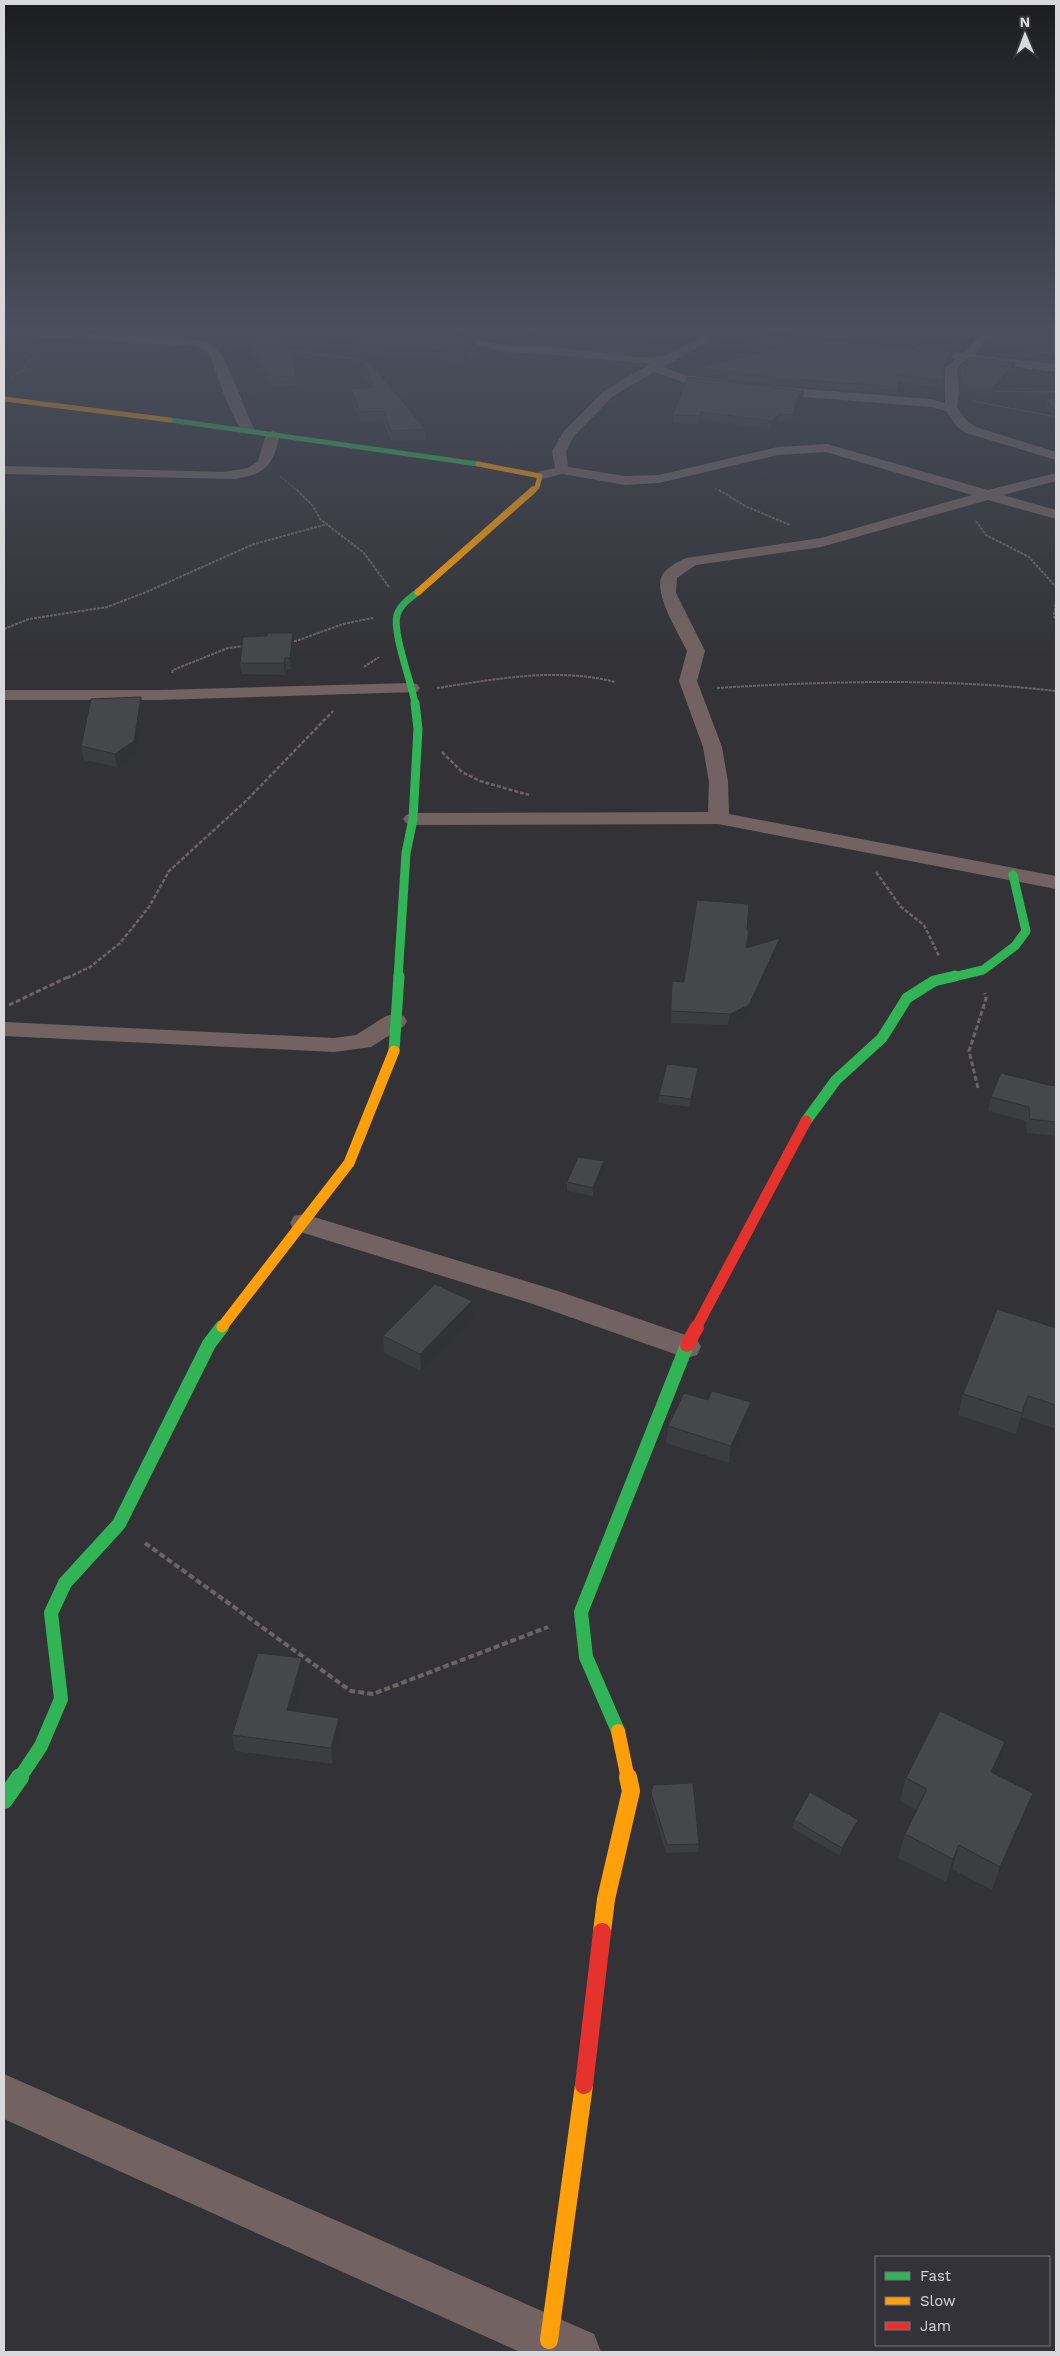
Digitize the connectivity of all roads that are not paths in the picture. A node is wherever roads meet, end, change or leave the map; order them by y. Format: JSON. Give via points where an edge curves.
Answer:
{"nodes":[{"id":1,"x":273,"y":434,"type":"edge"},
{"id":2,"x":279,"y":435,"type":"edge"},
{"id":3,"x":568,"y":435,"type":"edge"},
{"id":4,"x":987,"y":435,"type":"edge"},
{"id":5,"x":1056,"y":456,"type":"edge"},
{"id":6,"x":4,"y":470,"type":"edge"},
{"id":7,"x":562,"y":470,"type":"junction"},
{"id":8,"x":540,"y":476,"type":"junction"},
{"id":9,"x":1056,"y":477,"type":"edge"},
{"id":10,"x":986,"y":495,"type":"junction"},
{"id":11,"x":1056,"y":515,"type":"edge"},
{"id":12,"x":412,"y":690,"type":"junction"},
{"id":13,"x":4,"y":695,"type":"edge"},
{"id":14,"x":718,"y":818,"type":"junction"},
{"id":15,"x":413,"y":819,"type":"junction"},
{"id":16,"x":1013,"y":875,"type":"junction"},
{"id":17,"x":1056,"y":883,"type":"edge"},
{"id":18,"x":395,"y":1021,"type":"junction"},
{"id":19,"x":4,"y":1029,"type":"edge"},
{"id":20,"x":304,"y":1223,"type":"junction"},
{"id":21,"x":686,"y":1347,"type":"junction"},
{"id":22,"x":4,"y":1800,"type":"edge"},
{"id":23,"x":4,"y":2096,"type":"edge"},
{"id":24,"x":562,"y":2346,"type":"edge"}],
"edges":[{"from":1,"to":6,"type":"street","via":[[266,459],[259,469],[249,473],[224,476]]},
{"from":2,"to":8,"type":"street"},
{"from":3,"to":7,"type":"street","via":[[559,451]]},
{"from":4,"to":5,"type":"street"},
{"from":7,"to":8,"type":"street"},
{"from":7,"to":10,"type":"street","via":[[634,481],[690,473],[787,449],[820,448]]},
{"from":8,"to":12,"type":"street","via":[[537,487],[406,603],[397,616],[398,635]]},
{"from":9,"to":10,"type":"street"},
{"from":10,"to":11,"type":"street"},
{"from":10,"to":14,"type":"street","via":[[838,539],[692,561],[669,577],[668,593],[696,651],[688,681],[701,708],[718,766]]},
{"from":12,"to":13,"type":"street"},
{"from":12,"to":15,"type":"street","via":[[418,729]]},
{"from":14,"to":15,"type":"street"},
{"from":14,"to":16,"type":"street"},
{"from":15,"to":18,"type":"street","via":[[406,853]]},
{"from":16,"to":17,"type":"street"},
{"from":16,"to":21,"type":"street","via":[[1026,931],[1015,946],[983,970],[934,982],[907,998],[882,1038],[836,1080],[805,1122]]},
{"from":18,"to":19,"type":"street","via":[[362,1042],[334,1045]]},
{"from":18,"to":20,"type":"street","via":[[394,1053],[349,1163]]},
{"from":20,"to":21,"type":"street","via":[[544,1297]]},
{"from":20,"to":22,"type":"street","via":[[209,1344],[119,1524],[65,1583],[51,1613],[61,1699],[41,1746]]},
{"from":21,"to":24,"type":"street","via":[[581,1612],[586,1657],[621,1739],[631,1791],[606,1899],[573,2174]]},
{"from":23,"to":24,"type":"street"}]}
